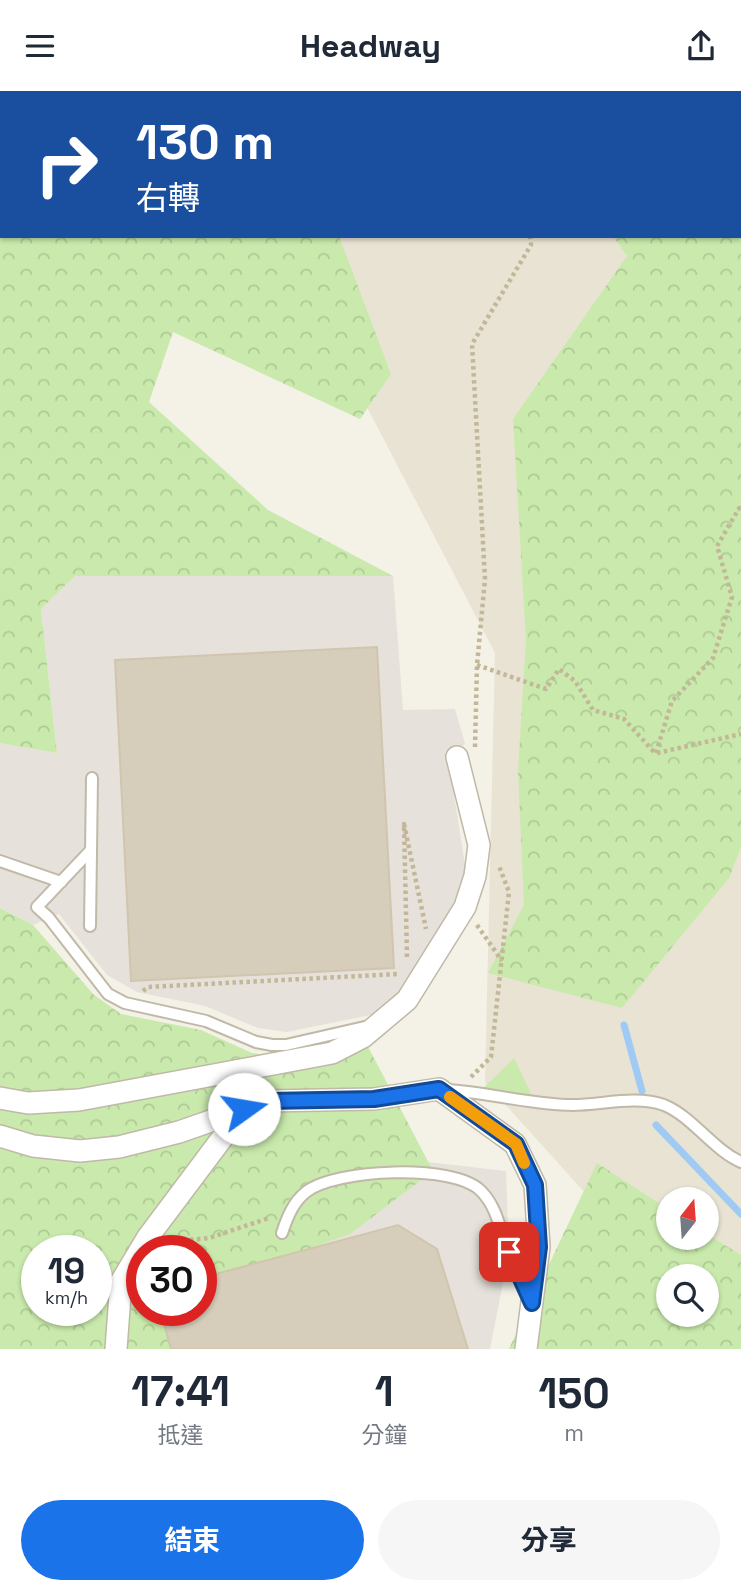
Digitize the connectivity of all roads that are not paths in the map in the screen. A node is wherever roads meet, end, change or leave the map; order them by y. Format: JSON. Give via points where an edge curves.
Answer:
{"nodes":[{"id":1,"x":466,"y":753,"type":"road end"},
{"id":2,"x":92,"y":778,"type":"dead end"},
{"id":3,"x":91,"y":850,"type":"junction"},
{"id":4,"x":0,"y":862,"type":"edge"},
{"id":5,"x":61,"y":882,"type":"junction"},
{"id":6,"x":90,"y":926,"type":"dead end"},
{"id":7,"x":379,"y":1024,"type":"junction"},
{"id":8,"x":449,"y":1090,"type":"junction"},
{"id":9,"x":0,"y":1098,"type":"edge"},
{"id":10,"x":244,"y":1109,"type":"junction"},
{"id":11,"x":0,"y":1136,"type":"edge"},
{"id":12,"x":741,"y":1162,"type":"edge"},
{"id":13,"x":282,"y":1233,"type":"dead end"},
{"id":14,"x":532,"y":1303,"type":"junction"},
{"id":15,"x":116,"y":1349,"type":"edge"},
{"id":16,"x":526,"y":1349,"type":"edge"}],
"edges":[{"from":1,"to":7,"type":"street","via":[[479,845],[475,876],[465,907],[407,1000]]},
{"from":2,"to":3,"type":"lane"},
{"from":3,"to":5,"type":"lane"},
{"from":3,"to":6,"type":"lane"},
{"from":4,"to":5,"type":"lane"},
{"from":5,"to":7,"type":"lane","via":[[37,907],[108,994],[125,1003],[205,1021],[272,1045]]},
{"from":7,"to":9,"type":"street","via":[[332,1053],[79,1100],[28,1103]]},
{"from":8,"to":10,"type":"street","via":[[374,1099],[268,1101]]},
{"from":8,"to":12,"type":"lane","via":[[571,1105],[663,1105]]},
{"from":8,"to":14,"type":"street","via":[[516,1144],[535,1185],[539,1247]]},
{"from":10,"to":11,"type":"street","via":[[119,1147],[79,1151],[33,1146]]},
{"from":10,"to":15,"type":"street","via":[[148,1237],[121,1282]]},
{"from":13,"to":14,"type":"lane","via":[[290,1211],[306,1192],[333,1180],[423,1172],[454,1177],[479,1189],[493,1206]]},
{"from":14,"to":16,"type":"street"}]}
